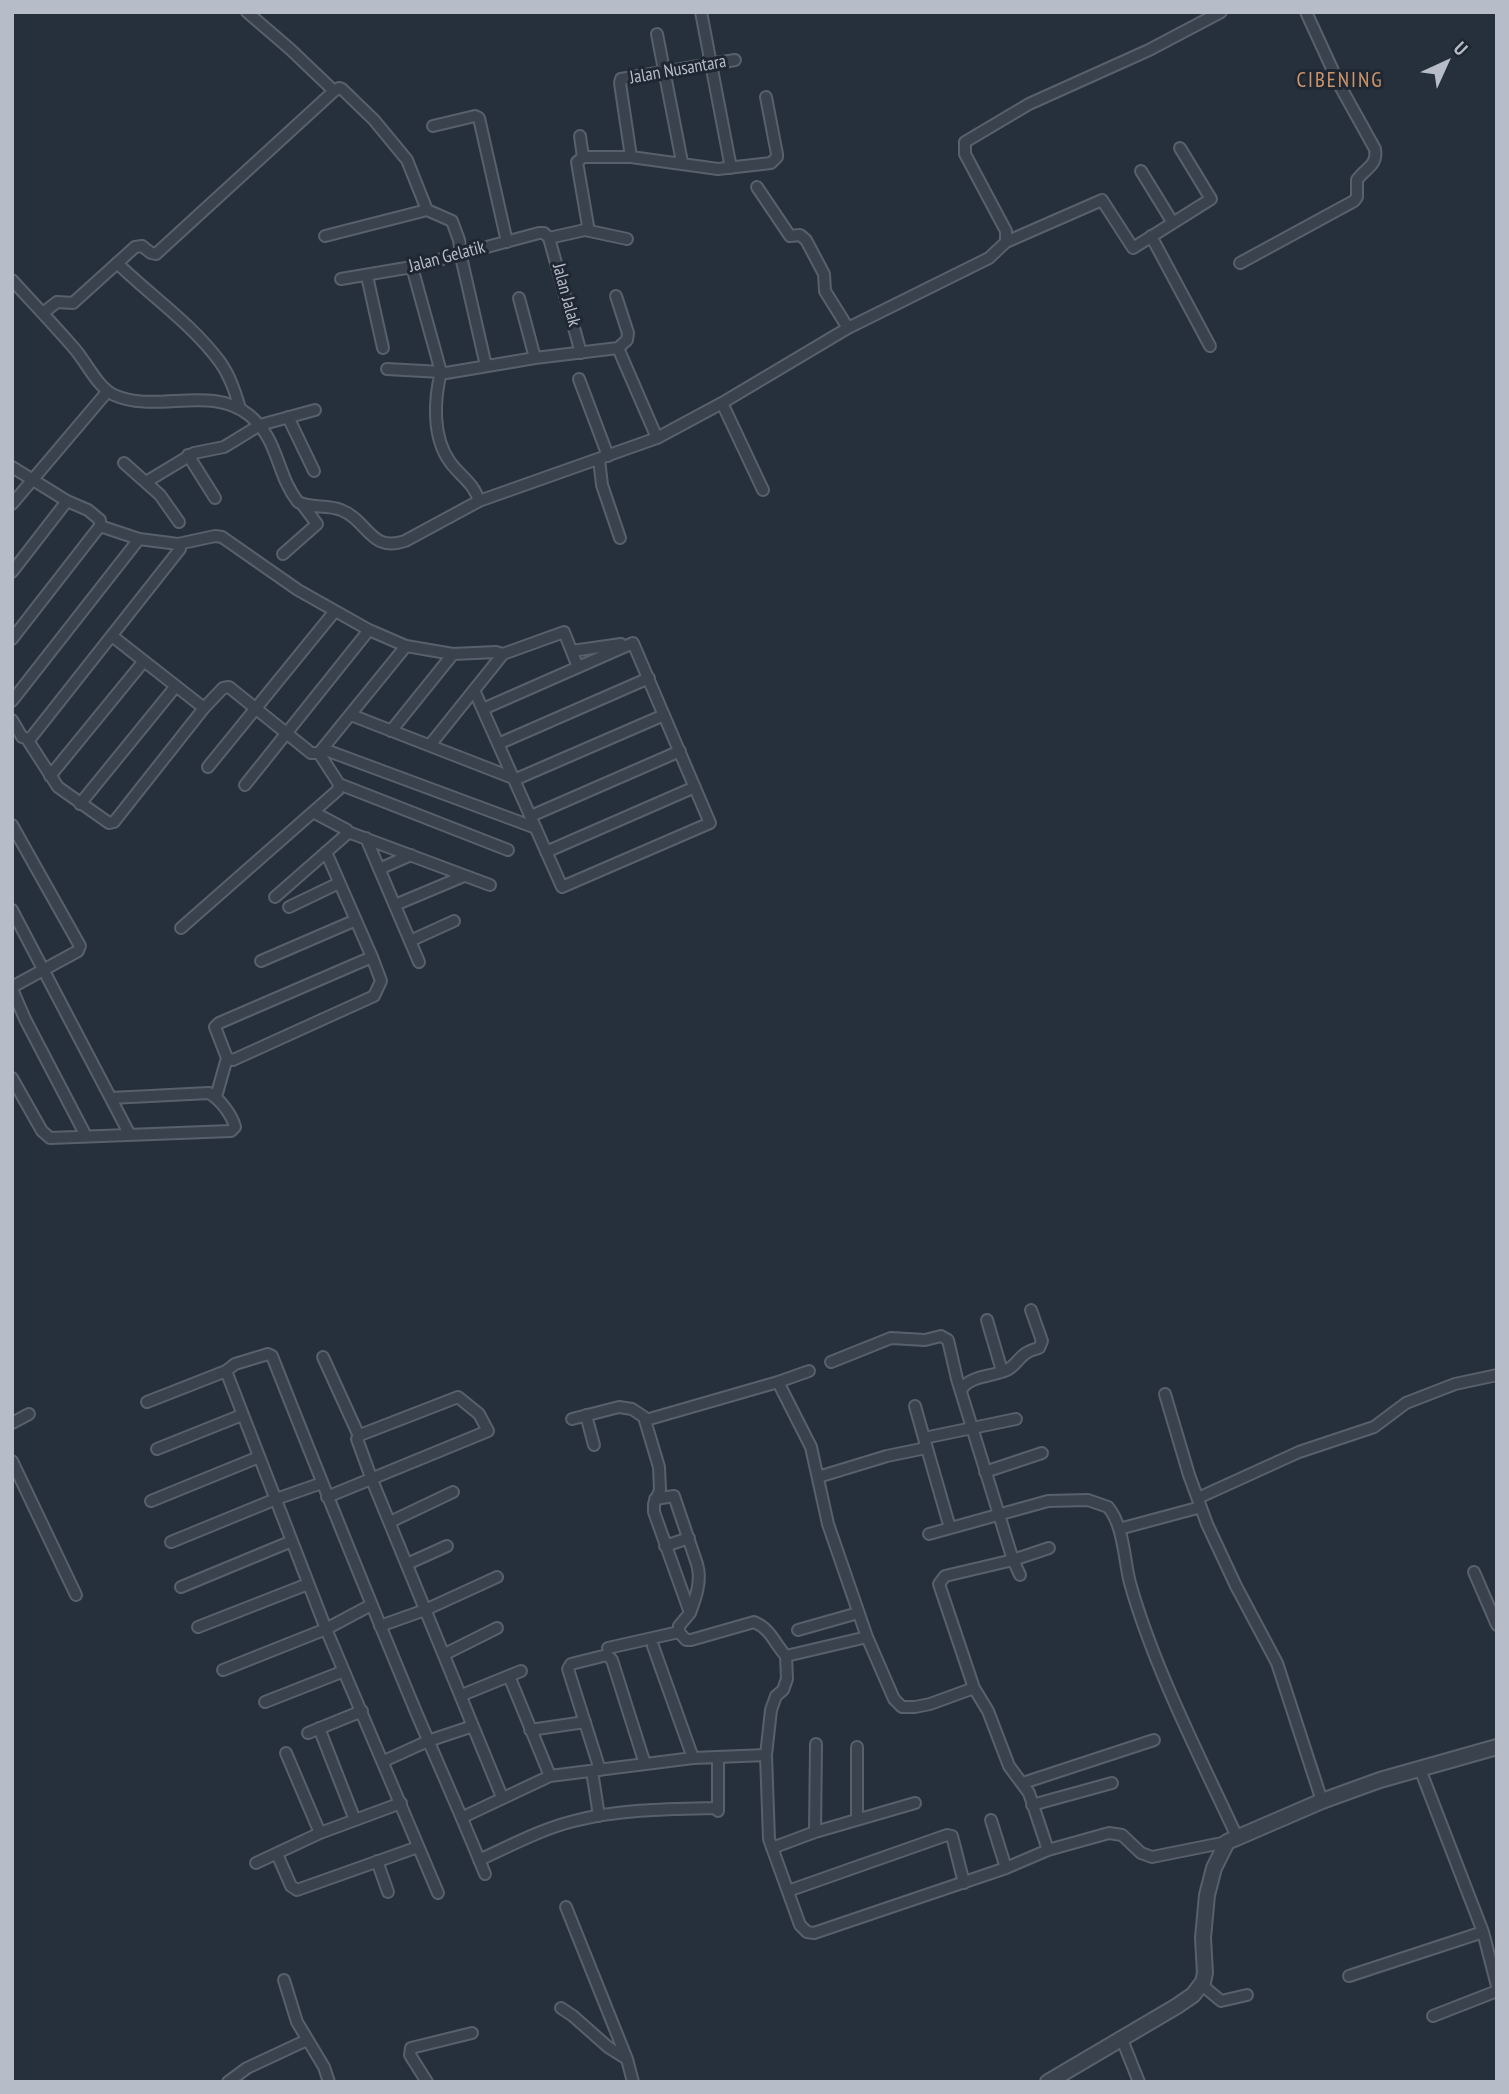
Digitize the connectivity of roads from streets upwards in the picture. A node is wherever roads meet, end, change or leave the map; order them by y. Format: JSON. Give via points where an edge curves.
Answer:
{"nodes":[{"id":1,"x":247,"y":12,"type":"edge"},
{"id":2,"x":701,"y":12,"type":"edge"},
{"id":3,"x":1222,"y":12,"type":"edge"},
{"id":4,"x":1307,"y":12,"type":"edge"},
{"id":5,"x":657,"y":34,"type":"dead end"},
{"id":6,"x":735,"y":60,"type":"dead end"},
{"id":7,"x":712,"y":64,"type":"junction"},
{"id":8,"x":664,"y":74,"type":"junction"},
{"id":9,"x":334,"y":91,"type":"junction"},
{"id":10,"x":766,"y":97,"type":"dead end"},
{"id":11,"x":433,"y":126,"type":"dead end"},
{"id":12,"x":580,"y":136,"type":"dead end"},
{"id":13,"x":1180,"y":148,"type":"dead end"},
{"id":14,"x":583,"y":157,"type":"junction"},
{"id":15,"x":631,"y":157,"type":"junction"},
{"id":16,"x":682,"y":162,"type":"junction"},
{"id":17,"x":731,"y":168,"type":"junction"},
{"id":18,"x":1141,"y":171,"type":"dead end"},
{"id":19,"x":757,"y":187,"type":"dead end"},
{"id":20,"x":427,"y":210,"type":"junction"},
{"id":21,"x":1173,"y":223,"type":"junction"},
{"id":22,"x":584,"y":230,"type":"junction"},
{"id":23,"x":325,"y":236,"type":"dead end"},
{"id":24,"x":1151,"y":236,"type":"junction"},
{"id":25,"x":549,"y":238,"type":"junction"},
{"id":26,"x":627,"y":239,"type":"dead end"},
{"id":27,"x":507,"y":242,"type":"junction"},
{"id":28,"x":1006,"y":242,"type":"junction"},
{"id":29,"x":461,"y":253,"type":"junction"},
{"id":30,"x":117,"y":263,"type":"junction"},
{"id":31,"x":1240,"y":264,"type":"dead end"},
{"id":32,"x":412,"y":267,"type":"junction"},
{"id":33,"x":367,"y":276,"type":"junction"},
{"id":34,"x":12,"y":279,"type":"edge"},
{"id":35,"x":341,"y":279,"type":"dead end"},
{"id":36,"x":616,"y":296,"type":"dead end"},
{"id":37,"x":519,"y":298,"type":"dead end"},
{"id":38,"x":43,"y":313,"type":"junction"},
{"id":39,"x":848,"y":328,"type":"junction"},
{"id":40,"x":1210,"y":346,"type":"dead end"},
{"id":41,"x":383,"y":348,"type":"dead end"},
{"id":42,"x":618,"y":348,"type":"junction"},
{"id":43,"x":581,"y":353,"type":"junction"},
{"id":44,"x":535,"y":358,"type":"junction"},
{"id":45,"x":486,"y":366,"type":"junction"},
{"id":46,"x":387,"y":369,"type":"dead end"},
{"id":47,"x":441,"y":372,"type":"junction"},
{"id":48,"x":579,"y":379,"type":"dead end"},
{"id":49,"x":107,"y":392,"type":"junction"},
{"id":50,"x":722,"y":403,"type":"junction"},
{"id":51,"x":240,"y":408,"type":"junction"},
{"id":52,"x":315,"y":410,"type":"dead end"},
{"id":53,"x":288,"y":418,"type":"junction"},
{"id":54,"x":260,"y":425,"type":"junction"},
{"id":55,"x":657,"y":438,"type":"junction"},
{"id":56,"x":188,"y":455,"type":"junction"},
{"id":57,"x":603,"y":457,"type":"junction"},
{"id":58,"x":124,"y":463,"type":"dead end"},
{"id":59,"x":12,"y":467,"type":"edge"},
{"id":60,"x":314,"y":471,"type":"dead end"},
{"id":61,"x":31,"y":480,"type":"junction"},
{"id":62,"x":146,"y":482,"type":"junction"},
{"id":63,"x":763,"y":490,"type":"dead end"},
{"id":64,"x":215,"y":498,"type":"dead end"},
{"id":65,"x":67,"y":501,"type":"junction"},
{"id":66,"x":479,"y":501,"type":"junction"},
{"id":67,"x":12,"y":504,"type":"edge"},
{"id":68,"x":302,"y":504,"type":"junction"},
{"id":69,"x":179,"y":523,"type":"dead end"},
{"id":70,"x":100,"y":526,"type":"junction"},
{"id":71,"x":620,"y":538,"type":"dead end"},
{"id":72,"x":139,"y":539,"type":"junction"},
{"id":73,"x":178,"y":544,"type":"junction"},
{"id":74,"x":283,"y":554,"type":"dead end"},
{"id":75,"x":12,"y":572,"type":"edge"},
{"id":76,"x":335,"y":611,"type":"junction"},
{"id":77,"x":369,"y":630,"type":"junction"},
{"id":78,"x":112,"y":636,"type":"junction"},
{"id":79,"x":12,"y":639,"type":"edge"},
{"id":80,"x":634,"y":643,"type":"junction"},
{"id":81,"x":406,"y":646,"type":"junction"},
{"id":82,"x":572,"y":651,"type":"junction"},
{"id":83,"x":453,"y":654,"type":"junction"},
{"id":84,"x":503,"y":654,"type":"junction"},
{"id":85,"x":144,"y":661,"type":"junction"},
{"id":86,"x":578,"y":667,"type":"junction"},
{"id":87,"x":649,"y":678,"type":"junction"},
{"id":88,"x":176,"y":686,"type":"junction"},
{"id":89,"x":474,"y":690,"type":"junction"},
{"id":90,"x":12,"y":701,"type":"edge"},
{"id":91,"x":204,"y":708,"type":"junction"},
{"id":92,"x":256,"y":708,"type":"junction"},
{"id":93,"x":483,"y":709,"type":"junction"},
{"id":94,"x":351,"y":715,"type":"junction"},
{"id":95,"x":664,"y":715,"type":"junction"},
{"id":96,"x":12,"y":720,"type":"edge"},
{"id":97,"x":391,"y":731,"type":"junction"},
{"id":98,"x":287,"y":733,"type":"junction"},
{"id":99,"x":27,"y":739,"type":"junction"},
{"id":100,"x":498,"y":744,"type":"junction"},
{"id":101,"x":430,"y":746,"type":"junction"},
{"id":102,"x":680,"y":751,"type":"junction"},
{"id":103,"x":322,"y":755,"type":"junction"},
{"id":104,"x":208,"y":767,"type":"dead end"},
{"id":105,"x":50,"y":776,"type":"junction"},
{"id":106,"x":336,"y":779,"type":"junction"},
{"id":107,"x":514,"y":779,"type":"junction"},
{"id":108,"x":245,"y":785,"type":"dead end"},
{"id":109,"x":695,"y":787,"type":"junction"},
{"id":110,"x":80,"y":804,"type":"junction"},
{"id":111,"x":313,"y":812,"type":"junction"},
{"id":112,"x":530,"y":816,"type":"junction"},
{"id":113,"x":12,"y":825,"type":"edge"},
{"id":114,"x":536,"y":828,"type":"junction"},
{"id":115,"x":348,"y":832,"type":"junction"},
{"id":116,"x":366,"y":838,"type":"junction"},
{"id":117,"x":508,"y":850,"type":"dead end"},
{"id":118,"x":326,"y":852,"type":"junction"},
{"id":119,"x":546,"y":852,"type":"junction"},
{"id":120,"x":411,"y":855,"type":"junction"},
{"id":121,"x":379,"y":869,"type":"junction"},
{"id":122,"x":464,"y":876,"type":"junction"},
{"id":123,"x":340,"y":883,"type":"junction"},
{"id":124,"x":490,"y":885,"type":"dead end"},
{"id":125,"x":275,"y":897,"type":"dead end"},
{"id":126,"x":395,"y":905,"type":"junction"},
{"id":127,"x":289,"y":907,"type":"dead end"},
{"id":128,"x":12,"y":910,"type":"edge"},
{"id":129,"x":356,"y":919,"type":"junction"},
{"id":130,"x":454,"y":921,"type":"dead end"},
{"id":131,"x":180,"y":928,"type":"dead end"},
{"id":132,"x":410,"y":941,"type":"junction"},
{"id":133,"x":372,"y":957,"type":"junction"},
{"id":134,"x":261,"y":961,"type":"dead end"},
{"id":135,"x":419,"y":962,"type":"dead end"},
{"id":136,"x":45,"y":969,"type":"junction"},
{"id":137,"x":12,"y":988,"type":"edge"},
{"id":138,"x":227,"y":1058,"type":"junction"},
{"id":139,"x":12,"y":1078,"type":"edge"},
{"id":140,"x":23,"y":1094,"type":"junction"},
{"id":141,"x":216,"y":1097,"type":"junction"},
{"id":142,"x":111,"y":1098,"type":"junction"},
{"id":143,"x":12,"y":1102,"type":"edge"},
{"id":144,"x":130,"y":1135,"type":"junction"},
{"id":145,"x":86,"y":1136,"type":"junction"},
{"id":146,"x":1031,"y":1310,"type":"dead end"},
{"id":147,"x":987,"y":1320,"type":"dead end"},
{"id":148,"x":323,"y":1357,"type":"dead end"},
{"id":149,"x":831,"y":1362,"type":"dead end"},
{"id":150,"x":226,"y":1371,"type":"junction"},
{"id":151,"x":808,"y":1371,"type":"dead end"},
{"id":152,"x":1002,"y":1371,"type":"junction"},
{"id":153,"x":1497,"y":1375,"type":"edge"},
{"id":154,"x":778,"y":1382,"type":"junction"},
{"id":155,"x":961,"y":1390,"type":"junction"},
{"id":156,"x":1165,"y":1394,"type":"dead end"},
{"id":157,"x":147,"y":1402,"type":"dead end"},
{"id":158,"x":915,"y":1406,"type":"dead end"},
{"id":159,"x":29,"y":1414,"type":"dead end"},
{"id":160,"x":242,"y":1415,"type":"junction"},
{"id":161,"x":586,"y":1415,"type":"junction"},
{"id":162,"x":572,"y":1419,"type":"dead end"},
{"id":163,"x":1016,"y":1419,"type":"dead end"},
{"id":164,"x":646,"y":1420,"type":"junction"},
{"id":165,"x":12,"y":1423,"type":"edge"},
{"id":166,"x":973,"y":1428,"type":"junction"},
{"id":167,"x":359,"y":1436,"type":"junction"},
{"id":168,"x":925,"y":1443,"type":"junction"},
{"id":169,"x":594,"y":1445,"type":"dead end"},
{"id":170,"x":157,"y":1449,"type":"dead end"},
{"id":171,"x":1042,"y":1453,"type":"dead end"},
{"id":172,"x":259,"y":1457,"type":"junction"},
{"id":173,"x":12,"y":1461,"type":"edge"},
{"id":174,"x":985,"y":1472,"type":"junction"},
{"id":175,"x":818,"y":1477,"type":"junction"},
{"id":176,"x":372,"y":1480,"type":"junction"},
{"id":177,"x":322,"y":1483,"type":"junction"},
{"id":178,"x":453,"y":1492,"type":"dead end"},
{"id":179,"x":327,"y":1497,"type":"junction"},
{"id":180,"x":276,"y":1499,"type":"junction"},
{"id":181,"x":655,"y":1499,"type":"junction"},
{"id":182,"x":150,"y":1501,"type":"dead end"},
{"id":183,"x":1199,"y":1503,"type":"junction"},
{"id":184,"x":999,"y":1516,"type":"junction"},
{"id":185,"x":390,"y":1522,"type":"junction"},
{"id":186,"x":950,"y":1528,"type":"junction"},
{"id":187,"x":1119,"y":1528,"type":"junction"},
{"id":188,"x":929,"y":1534,"type":"dead end"},
{"id":189,"x":689,"y":1538,"type":"junction"},
{"id":190,"x":292,"y":1541,"type":"junction"},
{"id":191,"x":171,"y":1542,"type":"dead end"},
{"id":192,"x":447,"y":1546,"type":"dead end"},
{"id":193,"x":664,"y":1546,"type":"junction"},
{"id":194,"x":1049,"y":1548,"type":"dead end"},
{"id":195,"x":1013,"y":1560,"type":"junction"},
{"id":196,"x":407,"y":1564,"type":"junction"},
{"id":197,"x":697,"y":1564,"type":"junction"},
{"id":198,"x":675,"y":1572,"type":"junction"},
{"id":199,"x":1474,"y":1572,"type":"dead end"},
{"id":200,"x":1020,"y":1575,"type":"dead end"},
{"id":201,"x":497,"y":1577,"type":"dead end"},
{"id":202,"x":308,"y":1584,"type":"junction"},
{"id":203,"x":181,"y":1587,"type":"dead end"},
{"id":204,"x":76,"y":1595,"type":"dead end"},
{"id":205,"x":371,"y":1605,"type":"junction"},
{"id":206,"x":425,"y":1609,"type":"junction"},
{"id":207,"x":690,"y":1613,"type":"junction"},
{"id":208,"x":858,"y":1613,"type":"junction"},
{"id":209,"x":1497,"y":1625,"type":"edge"},
{"id":210,"x":380,"y":1626,"type":"junction"},
{"id":211,"x":198,"y":1627,"type":"dead end"},
{"id":212,"x":497,"y":1628,"type":"dead end"},
{"id":213,"x":326,"y":1629,"type":"junction"},
{"id":214,"x":799,"y":1630,"type":"dead end"},
{"id":215,"x":679,"y":1632,"type":"junction"},
{"id":216,"x":867,"y":1637,"type":"junction"},
{"id":217,"x":653,"y":1646,"type":"dead end"},
{"id":218,"x":608,"y":1648,"type":"dead end"},
{"id":219,"x":444,"y":1654,"type":"junction"},
{"id":220,"x":786,"y":1656,"type":"junction"},
{"id":221,"x":223,"y":1670,"type":"dead end"},
{"id":222,"x":344,"y":1671,"type":"junction"},
{"id":223,"x":521,"y":1671,"type":"dead end"},
{"id":224,"x":509,"y":1676,"type":"junction"},
{"id":225,"x":974,"y":1688,"type":"junction"},
{"id":226,"x":462,"y":1695,"type":"junction"},
{"id":227,"x":265,"y":1702,"type":"dead end"},
{"id":228,"x":362,"y":1711,"type":"junction"},
{"id":229,"x":585,"y":1722,"type":"junction"},
{"id":230,"x":473,"y":1726,"type":"junction"},
{"id":231,"x":530,"y":1730,"type":"junction"},
{"id":232,"x":1154,"y":1740,"type":"dead end"},
{"id":233,"x":428,"y":1741,"type":"junction"},
{"id":234,"x":816,"y":1744,"type":"dead end"},
{"id":235,"x":857,"y":1747,"type":"dead end"},
{"id":236,"x":1497,"y":1747,"type":"edge"},
{"id":237,"x":286,"y":1753,"type":"dead end"},
{"id":238,"x":766,"y":1755,"type":"junction"},
{"id":239,"x":718,"y":1757,"type":"junction"},
{"id":240,"x":693,"y":1758,"type":"junction"},
{"id":241,"x":384,"y":1761,"type":"junction"},
{"id":242,"x":645,"y":1764,"type":"junction"},
{"id":243,"x":1420,"y":1769,"type":"junction"},
{"id":244,"x":596,"y":1770,"type":"junction"},
{"id":245,"x":550,"y":1776,"type":"junction"},
{"id":246,"x":1023,"y":1783,"type":"junction"},
{"id":247,"x":1112,"y":1783,"type":"dead end"},
{"id":248,"x":502,"y":1797,"type":"junction"},
{"id":249,"x":1322,"y":1801,"type":"junction"},
{"id":250,"x":401,"y":1803,"type":"junction"},
{"id":251,"x":915,"y":1803,"type":"dead end"},
{"id":252,"x":1032,"y":1805,"type":"junction"},
{"id":253,"x":599,"y":1816,"type":"junction"},
{"id":254,"x":463,"y":1817,"type":"junction"},
{"id":255,"x":857,"y":1819,"type":"junction"},
{"id":256,"x":355,"y":1820,"type":"junction"},
{"id":257,"x":991,"y":1821,"type":"dead end"},
{"id":258,"x":815,"y":1832,"type":"junction"},
{"id":259,"x":320,"y":1833,"type":"junction"},
{"id":260,"x":1232,"y":1840,"type":"junction"},
{"id":261,"x":418,"y":1847,"type":"junction"},
{"id":262,"x":772,"y":1848,"type":"junction"},
{"id":263,"x":1048,"y":1850,"type":"junction"},
{"id":264,"x":277,"y":1854,"type":"junction"},
{"id":265,"x":479,"y":1860,"type":"junction"},
{"id":266,"x":377,"y":1861,"type":"junction"},
{"id":267,"x":257,"y":1863,"type":"dead end"},
{"id":268,"x":1006,"y":1868,"type":"junction"},
{"id":269,"x":485,"y":1874,"type":"dead end"},
{"id":270,"x":964,"y":1883,"type":"junction"},
{"id":271,"x":788,"y":1891,"type":"junction"},
{"id":272,"x":388,"y":1892,"type":"dead end"},
{"id":273,"x":439,"y":1893,"type":"dead end"},
{"id":274,"x":566,"y":1907,"type":"dead end"},
{"id":275,"x":1483,"y":1932,"type":"junction"},
{"id":276,"x":1349,"y":1976,"type":"dead end"},
{"id":277,"x":284,"y":1980,"type":"dead end"},
{"id":278,"x":1202,"y":1985,"type":"junction"},
{"id":279,"x":1497,"y":1986,"type":"edge"},
{"id":280,"x":1497,"y":1992,"type":"edge"},
{"id":281,"x":1247,"y":1995,"type":"dead end"},
{"id":282,"x":561,"y":2008,"type":"dead end"},
{"id":283,"x":1433,"y":2017,"type":"dead end"},
{"id":284,"x":472,"y":2033,"type":"dead end"},
{"id":285,"x":1121,"y":2037,"type":"junction"},
{"id":286,"x":307,"y":2040,"type":"junction"},
{"id":287,"x":627,"y":2059,"type":"junction"},
{"id":288,"x":228,"y":2082,"type":"edge"},
{"id":289,"x":329,"y":2082,"type":"edge"},
{"id":290,"x":426,"y":2082,"type":"edge"},
{"id":291,"x":633,"y":2082,"type":"edge"},
{"id":292,"x":1048,"y":2082,"type":"edge"},
{"id":293,"x":1139,"y":2082,"type":"edge"}],
"edges":[{"from":1,"to":9,"type":"street"},
{"from":2,"to":7,"type":"street"},
{"from":3,"to":28,"type":"street","via":[[1029,104],[965,142],[965,154],[1005,226]]},
{"from":4,"to":31,"type":"street","via":[[1377,157],[1357,180],[1354,201]]},
{"from":5,"to":8,"type":"street"},
{"from":6,"to":7,"type":"street","name":"Jalan Nusantara"},
{"from":7,"to":8,"type":"street","name":"Jalan Nusantara"},
{"from":7,"to":17,"type":"street"},
{"from":8,"to":15,"type":"street","name":"Jalan Nusantara","via":[[621,80]]},
{"from":8,"to":16,"type":"street"},
{"from":9,"to":20,"type":"street","via":[[340,88],[349,95],[402,153]]},
{"from":9,"to":30,"type":"street","via":[[156,254],[138,246]]},
{"from":10,"to":17,"type":"street","via":[[776,157],[771,163]]},
{"from":11,"to":27,"type":"street","via":[[478,117]]},
{"from":12,"to":14,"type":"street"},
{"from":13,"to":21,"type":"street","via":[[1211,199]]},
{"from":14,"to":15,"type":"street"},
{"from":14,"to":22,"type":"street","via":[[577,162],[588,221]]},
{"from":15,"to":16,"type":"street"},
{"from":16,"to":17,"type":"street"},
{"from":18,"to":21,"type":"street"},
{"from":19,"to":39,"type":"street","via":[[788,234],[806,240],[824,274],[825,291]]},
{"from":20,"to":23,"type":"street"},
{"from":20,"to":29,"type":"street","via":[[454,224]]},
{"from":21,"to":24,"type":"street"},
{"from":22,"to":25,"type":"street"},
{"from":22,"to":26,"type":"street"},
{"from":24,"to":28,"type":"street","via":[[1133,247],[1102,200]]},
{"from":24,"to":40,"type":"street"},
{"from":25,"to":27,"type":"street","name":"Jalan Gelatik","via":[[542,232]]},
{"from":25,"to":43,"type":"street","name":"Jalan Jalak"},
{"from":27,"to":29,"type":"street","name":"Jalan Gelatik"},
{"from":28,"to":39,"type":"street","via":[[989,258]]},
{"from":29,"to":32,"type":"street","name":"Jalan Gelatik"},
{"from":29,"to":45,"type":"street"},
{"from":30,"to":38,"type":"street","via":[[73,303],[57,302]]},
{"from":30,"to":51,"type":"street","via":[[169,308],[220,362]]},
{"from":32,"to":33,"type":"street","name":"Jalan Gelatik"},
{"from":32,"to":47,"type":"street"},
{"from":33,"to":35,"type":"street","name":"Jalan Gelatik"},
{"from":33,"to":41,"type":"street"},
{"from":34,"to":38,"type":"street"},
{"from":36,"to":42,"type":"street","via":[[628,333]]},
{"from":37,"to":44,"type":"street"},
{"from":38,"to":49,"type":"street"},
{"from":39,"to":50,"type":"street"},
{"from":42,"to":43,"type":"street"},
{"from":42,"to":55,"type":"street"},
{"from":43,"to":44,"type":"street"},
{"from":44,"to":45,"type":"street"},
{"from":45,"to":47,"type":"street"},
{"from":46,"to":47,"type":"street"},
{"from":47,"to":66,"type":"street","via":[[435,403],[440,439],[450,462],[472,485]]},
{"from":48,"to":57,"type":"street"},
{"from":49,"to":51,"type":"street","via":[[130,400],[215,401]]},
{"from":49,"to":61,"type":"street"},
{"from":50,"to":55,"type":"street"},
{"from":50,"to":63,"type":"street"},
{"from":51,"to":54,"type":"street"},
{"from":52,"to":53,"type":"street"},
{"from":53,"to":54,"type":"street"},
{"from":53,"to":60,"type":"street"},
{"from":54,"to":56,"type":"street","via":[[224,447]]},
{"from":54,"to":68,"type":"street"},
{"from":55,"to":57,"type":"street"},
{"from":56,"to":62,"type":"street"},
{"from":56,"to":64,"type":"street"},
{"from":57,"to":66,"type":"street"},
{"from":57,"to":71,"type":"street","via":[[606,500]]},
{"from":58,"to":62,"type":"street"},
{"from":59,"to":61,"type":"street"},
{"from":61,"to":65,"type":"street"},
{"from":61,"to":67,"type":"street"},
{"from":62,"to":69,"type":"street"},
{"from":65,"to":70,"type":"street","via":[[95,515]]},
{"from":65,"to":75,"type":"street"},
{"from":66,"to":68,"type":"street","via":[[405,541],[388,545],[343,510]]},
{"from":68,"to":74,"type":"street","via":[[317,524]]},
{"from":70,"to":72,"type":"street"},
{"from":70,"to":79,"type":"street"},
{"from":72,"to":73,"type":"street"},
{"from":72,"to":90,"type":"street"},
{"from":73,"to":76,"type":"street","via":[[222,537]]},
{"from":73,"to":78,"type":"street","via":[[180,551]]},
{"from":76,"to":77,"type":"street"},
{"from":76,"to":92,"type":"street"},
{"from":77,"to":81,"type":"street"},
{"from":77,"to":98,"type":"street"},
{"from":78,"to":85,"type":"street"},
{"from":78,"to":99,"type":"street"},
{"from":80,"to":82,"type":"street"},
{"from":80,"to":86,"type":"street"},
{"from":80,"to":87,"type":"street"},
{"from":81,"to":83,"type":"street"},
{"from":81,"to":94,"type":"street"},
{"from":82,"to":84,"type":"street","via":[[564,632]]},
{"from":82,"to":86,"type":"street"},
{"from":83,"to":84,"type":"street"},
{"from":83,"to":97,"type":"street"},
{"from":84,"to":89,"type":"street"},
{"from":85,"to":88,"type":"street"},
{"from":85,"to":105,"type":"street"},
{"from":86,"to":93,"type":"street"},
{"from":87,"to":95,"type":"street"},
{"from":87,"to":100,"type":"street"},
{"from":88,"to":91,"type":"street"},
{"from":88,"to":110,"type":"street"},
{"from":89,"to":93,"type":"street"},
{"from":89,"to":101,"type":"street"},
{"from":91,"to":92,"type":"street","via":[[226,686]]},
{"from":91,"to":110,"type":"street","via":[[114,822]]},
{"from":92,"to":98,"type":"street"},
{"from":92,"to":104,"type":"street"},
{"from":93,"to":100,"type":"street"},
{"from":94,"to":97,"type":"street"},
{"from":94,"to":103,"type":"street"},
{"from":95,"to":102,"type":"street"},
{"from":95,"to":107,"type":"street"},
{"from":96,"to":99,"type":"street"},
{"from":97,"to":101,"type":"street"},
{"from":98,"to":103,"type":"street"},
{"from":98,"to":108,"type":"street"},
{"from":99,"to":105,"type":"street"},
{"from":100,"to":107,"type":"street"},
{"from":101,"to":107,"type":"street"},
{"from":102,"to":109,"type":"street"},
{"from":102,"to":112,"type":"street"},
{"from":103,"to":106,"type":"street"},
{"from":103,"to":114,"type":"street"},
{"from":105,"to":110,"type":"street"},
{"from":106,"to":111,"type":"street","via":[[338,790]]},
{"from":106,"to":117,"type":"street"},
{"from":107,"to":112,"type":"street"},
{"from":109,"to":119,"type":"street"},
{"from":109,"to":119,"type":"street","via":[[710,823],[587,877],[562,887]]},
{"from":111,"to":115,"type":"street"},
{"from":111,"to":131,"type":"street"},
{"from":112,"to":114,"type":"street"},
{"from":113,"to":136,"type":"street","via":[[80,946]]},
{"from":114,"to":119,"type":"street"},
{"from":115,"to":116,"type":"street"},
{"from":115,"to":118,"type":"street"},
{"from":116,"to":120,"type":"street"},
{"from":116,"to":121,"type":"street"},
{"from":118,"to":123,"type":"street"},
{"from":118,"to":125,"type":"street"},
{"from":120,"to":121,"type":"street"},
{"from":120,"to":122,"type":"street"},
{"from":121,"to":126,"type":"street"},
{"from":122,"to":124,"type":"street"},
{"from":122,"to":126,"type":"street"},
{"from":123,"to":127,"type":"street"},
{"from":123,"to":129,"type":"street"},
{"from":126,"to":132,"type":"street"},
{"from":128,"to":136,"type":"street"},
{"from":129,"to":133,"type":"street"},
{"from":129,"to":134,"type":"street"},
{"from":130,"to":132,"type":"street"},
{"from":132,"to":135,"type":"street"},
{"from":133,"to":138,"type":"street","via":[[381,981],[374,996],[233,1060]]},
{"from":133,"to":138,"type":"street","via":[[219,1023],[215,1027]]},
{"from":136,"to":137,"type":"street"},
{"from":136,"to":142,"type":"street"},
{"from":137,"to":145,"type":"street"},
{"from":138,"to":141,"type":"street"},
{"from":139,"to":140,"type":"street"},
{"from":140,"to":143,"type":"street"},
{"from":140,"to":145,"type":"street","via":[[47,1136]]},
{"from":141,"to":142,"type":"street","via":[[205,1092]]},
{"from":141,"to":144,"type":"street","via":[[234,1122],[231,1131]]},
{"from":142,"to":144,"type":"street"},
{"from":144,"to":145,"type":"street"},
{"from":146,"to":152,"type":"street","via":[[1042,1341],[1039,1348],[1027,1351]]},
{"from":147,"to":152,"type":"street"},
{"from":148,"to":167,"type":"street"},
{"from":149,"to":155,"type":"street","via":[[891,1338],[941,1336],[948,1340]]},
{"from":150,"to":157,"type":"street"},
{"from":150,"to":160,"type":"street"},
{"from":150,"to":177,"type":"street","via":[[236,1364],[272,1356]]},
{"from":151,"to":154,"type":"street"},
{"from":152,"to":155,"type":"street","via":[[974,1379]]},
{"from":153,"to":183,"type":"street","via":[[1455,1384],[1406,1403],[1374,1427],[1299,1452]]},
{"from":154,"to":164,"type":"street"},
{"from":154,"to":175,"type":"street","via":[[811,1447]]},
{"from":155,"to":166,"type":"street"},
{"from":156,"to":183,"type":"street"},
{"from":158,"to":168,"type":"street"},
{"from":159,"to":165,"type":"street"},
{"from":160,"to":170,"type":"street"},
{"from":160,"to":172,"type":"street"},
{"from":161,"to":162,"type":"street"},
{"from":161,"to":164,"type":"street","via":[[626,1408]]},
{"from":161,"to":169,"type":"street"},
{"from":163,"to":166,"type":"street"},
{"from":164,"to":181,"type":"street","via":[[659,1467],[660,1490]]},
{"from":166,"to":168,"type":"street"},
{"from":166,"to":174,"type":"street"},
{"from":167,"to":176,"type":"street"},
{"from":167,"to":176,"type":"street","via":[[458,1397],[479,1414],[488,1431]]},
{"from":168,"to":175,"type":"street"},
{"from":168,"to":186,"type":"street"},
{"from":171,"to":174,"type":"street"},
{"from":172,"to":180,"type":"street"},
{"from":172,"to":182,"type":"street"},
{"from":173,"to":204,"type":"street"},
{"from":174,"to":184,"type":"street"},
{"from":175,"to":208,"type":"street","via":[[828,1524]]},
{"from":176,"to":179,"type":"street"},
{"from":176,"to":185,"type":"street"},
{"from":177,"to":179,"type":"street"},
{"from":177,"to":180,"type":"street"},
{"from":178,"to":185,"type":"street"},
{"from":179,"to":205,"type":"street"},
{"from":180,"to":190,"type":"street"},
{"from":180,"to":191,"type":"street"},
{"from":181,"to":189,"type":"street","via":[[674,1496]]},
{"from":181,"to":193,"type":"street"},
{"from":183,"to":187,"type":"street"},
{"from":183,"to":249,"type":"street","via":[[1236,1587],[1277,1663]]},
{"from":184,"to":186,"type":"street"},
{"from":184,"to":187,"type":"street","via":[[1048,1501],[1088,1500],[1108,1507]]},
{"from":184,"to":195,"type":"street"},
{"from":185,"to":196,"type":"street"},
{"from":186,"to":188,"type":"street"},
{"from":187,"to":260,"type":"street","via":[[1128,1576],[1152,1643]]},
{"from":189,"to":193,"type":"street"},
{"from":189,"to":197,"type":"street"},
{"from":190,"to":202,"type":"street"},
{"from":190,"to":203,"type":"street"},
{"from":192,"to":196,"type":"street"},
{"from":193,"to":198,"type":"street"},
{"from":194,"to":195,"type":"street"},
{"from":195,"to":200,"type":"street"},
{"from":195,"to":225,"type":"street","via":[[939,1581]]},
{"from":196,"to":206,"type":"street"},
{"from":197,"to":198,"type":"street"},
{"from":197,"to":207,"type":"street","via":[[698,1583]]},
{"from":198,"to":207,"type":"street"},
{"from":199,"to":209,"type":"street"},
{"from":201,"to":206,"type":"street"},
{"from":202,"to":211,"type":"street"},
{"from":202,"to":213,"type":"street"},
{"from":205,"to":210,"type":"street"},
{"from":205,"to":213,"type":"street"},
{"from":206,"to":210,"type":"street"},
{"from":206,"to":219,"type":"street"},
{"from":207,"to":215,"type":"street"},
{"from":208,"to":214,"type":"street"},
{"from":208,"to":216,"type":"street"},
{"from":210,"to":233,"type":"street"},
{"from":212,"to":219,"type":"street"},
{"from":213,"to":221,"type":"street"},
{"from":213,"to":222,"type":"street"},
{"from":215,"to":218,"type":"street"},
{"from":215,"to":220,"type":"street","via":[[691,1640],[754,1622],[772,1634]]},
{"from":216,"to":220,"type":"street"},
{"from":216,"to":225,"type":"street","via":[[894,1699],[902,1707],[930,1704]]},
{"from":217,"to":240,"type":"street"},
{"from":219,"to":226,"type":"street"},
{"from":220,"to":238,"type":"street","via":[[787,1679],[771,1710]]},
{"from":222,"to":227,"type":"street"},
{"from":222,"to":228,"type":"street"},
{"from":223,"to":224,"type":"street"},
{"from":224,"to":226,"type":"street"},
{"from":224,"to":231,"type":"street"},
{"from":225,"to":246,"type":"street","via":[[1009,1766]]},
{"from":226,"to":230,"type":"street"},
{"from":228,"to":241,"type":"street"},
{"from":228,"to":256,"type":"street","via":[[314,1731]]},
{"from":229,"to":231,"type":"street"},
{"from":229,"to":242,"type":"street","via":[[568,1667],[609,1656]]},
{"from":229,"to":244,"type":"street"},
{"from":230,"to":233,"type":"street"},
{"from":230,"to":248,"type":"street"},
{"from":231,"to":245,"type":"street"},
{"from":232,"to":246,"type":"street"},
{"from":233,"to":241,"type":"street"},
{"from":233,"to":254,"type":"street"},
{"from":234,"to":258,"type":"street"},
{"from":235,"to":255,"type":"street"},
{"from":236,"to":243,"type":"street"},
{"from":237,"to":259,"type":"street"},
{"from":238,"to":239,"type":"street"},
{"from":238,"to":262,"type":"street"},
{"from":239,"to":240,"type":"street"},
{"from":239,"to":253,"type":"street","via":[[718,1809]]},
{"from":240,"to":242,"type":"street"},
{"from":241,"to":250,"type":"street"},
{"from":242,"to":244,"type":"street"},
{"from":243,"to":249,"type":"street"},
{"from":243,"to":275,"type":"street"},
{"from":244,"to":245,"type":"street"},
{"from":244,"to":253,"type":"street"},
{"from":245,"to":248,"type":"street"},
{"from":246,"to":252,"type":"street"},
{"from":247,"to":252,"type":"street"},
{"from":248,"to":254,"type":"street"},
{"from":249,"to":260,"type":"street"},
{"from":250,"to":256,"type":"street"},
{"from":250,"to":261,"type":"street"},
{"from":251,"to":255,"type":"street"},
{"from":252,"to":263,"type":"street"},
{"from":253,"to":265,"type":"street","via":[[552,1828]]},
{"from":254,"to":265,"type":"street"},
{"from":255,"to":258,"type":"street"},
{"from":256,"to":259,"type":"street"},
{"from":257,"to":268,"type":"street"},
{"from":258,"to":262,"type":"street"},
{"from":259,"to":264,"type":"street"},
{"from":260,"to":263,"type":"street","via":[[1152,1857],[1122,1835],[1108,1833]]},
{"from":260,"to":278,"type":"street","via":[[1214,1868],[1207,1895]]},
{"from":261,"to":266,"type":"street"},
{"from":261,"to":273,"type":"street"},
{"from":262,"to":271,"type":"street"},
{"from":263,"to":268,"type":"street"},
{"from":264,"to":266,"type":"street","via":[[297,1890]]},
{"from":264,"to":267,"type":"street"},
{"from":265,"to":269,"type":"street"},
{"from":266,"to":272,"type":"street"},
{"from":268,"to":270,"type":"street"},
{"from":270,"to":271,"type":"street","via":[[814,1933],[800,1925]]},
{"from":270,"to":271,"type":"street","via":[[952,1836],[947,1835]]},
{"from":274,"to":287,"type":"street"},
{"from":275,"to":276,"type":"street"},
{"from":275,"to":279,"type":"street"},
{"from":277,"to":286,"type":"street"},
{"from":278,"to":281,"type":"street","via":[[1221,2001]]},
{"from":278,"to":285,"type":"street","via":[[1177,2006]]},
{"from":280,"to":283,"type":"street"},
{"from":282,"to":287,"type":"street"},
{"from":284,"to":290,"type":"street","via":[[411,2048],[410,2055]]},
{"from":285,"to":292,"type":"street"},
{"from":285,"to":293,"type":"street"},
{"from":286,"to":288,"type":"street"},
{"from":286,"to":289,"type":"street"},
{"from":287,"to":291,"type":"street"}]}
